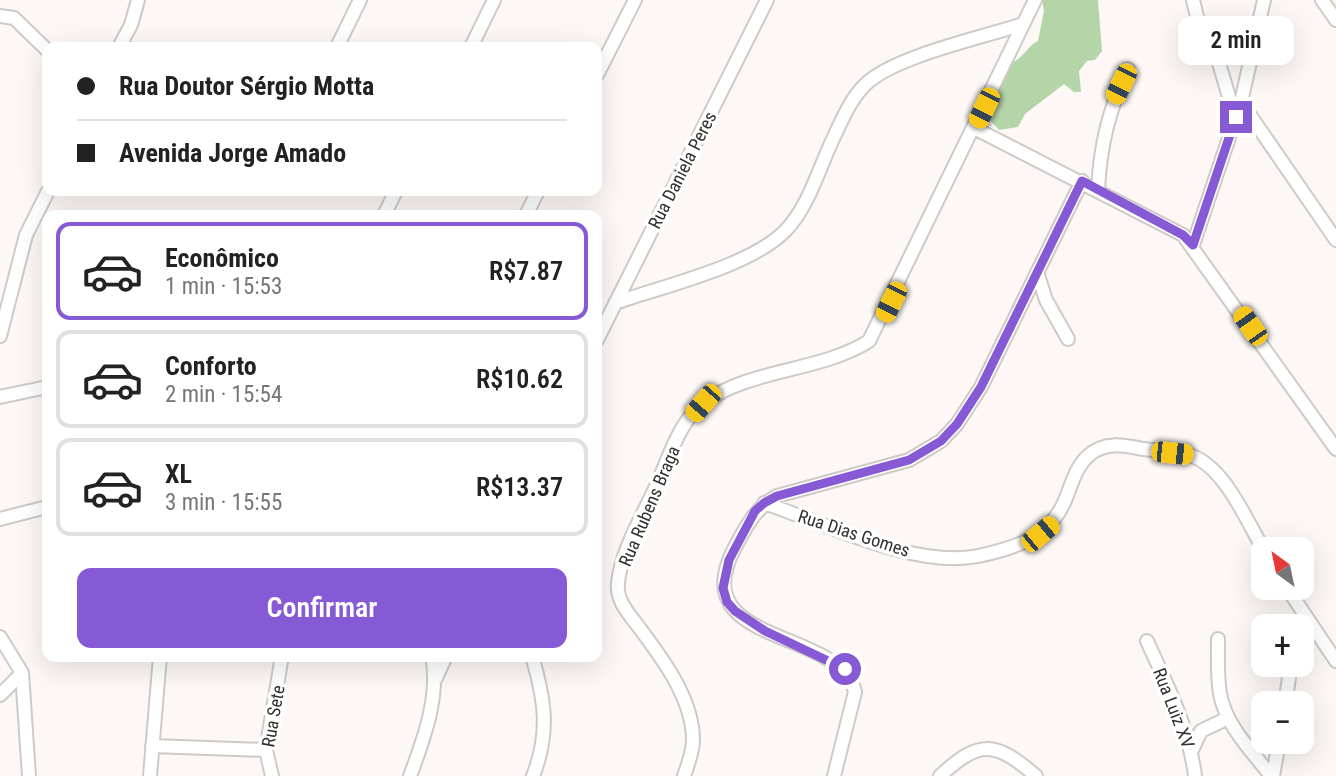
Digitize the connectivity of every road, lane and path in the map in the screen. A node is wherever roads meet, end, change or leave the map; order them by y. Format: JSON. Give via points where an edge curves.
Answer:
{"nodes":[{"id":1,"x":138,"y":0,"type":"edge"},
{"id":2,"x":360,"y":0,"type":"edge"},
{"id":3,"x":494,"y":0,"type":"edge"},
{"id":4,"x":635,"y":0,"type":"edge"},
{"id":5,"x":767,"y":0,"type":"edge"},
{"id":6,"x":1035,"y":0,"type":"edge"},
{"id":7,"x":1193,"y":0,"type":"edge"},
{"id":8,"x":1264,"y":0,"type":"edge"},
{"id":9,"x":1322,"y":0,"type":"edge"},
{"id":10,"x":2,"y":15,"type":"edge"},
{"id":11,"x":1336,"y":20,"type":"edge"},
{"id":12,"x":1023,"y":24,"type":"junction"},
{"id":13,"x":122,"y":42,"type":"edge"},
{"id":14,"x":339,"y":42,"type":"edge"},
{"id":15,"x":473,"y":42,"type":"edge"},
{"id":16,"x":42,"y":45,"type":"edge"},
{"id":17,"x":602,"y":65,"type":"edge"},
{"id":18,"x":1128,"y":69,"type":"dead end"},
{"id":19,"x":1241,"y":102,"type":"junction"},
{"id":20,"x":1236,"y":117,"type":"junction"},
{"id":21,"x":974,"y":128,"type":"junction"},
{"id":22,"x":1082,"y":181,"type":"junction"},
{"id":23,"x":1098,"y":190,"type":"junction"},
{"id":24,"x":42,"y":214,"type":"edge"},
{"id":25,"x":1336,"y":240,"type":"edge"},
{"id":26,"x":1193,"y":245,"type":"junction"},
{"id":27,"x":1037,"y":272,"type":"junction"},
{"id":28,"x":615,"y":303,"type":"junction"},
{"id":29,"x":602,"y":330,"type":"edge"},
{"id":30,"x":0,"y":336,"type":"edge"},
{"id":31,"x":1068,"y":339,"type":"dead end"},
{"id":32,"x":42,"y":388,"type":"edge"},
{"id":33,"x":0,"y":397,"type":"edge"},
{"id":34,"x":1336,"y":449,"type":"edge"},
{"id":35,"x":764,"y":503,"type":"junction"},
{"id":36,"x":42,"y":508,"type":"edge"},
{"id":37,"x":0,"y":519,"type":"edge"},
{"id":38,"x":1256,"y":537,"type":"edge"},
{"id":39,"x":1294,"y":600,"type":"edge"},
{"id":40,"x":1300,"y":610,"type":"junction"},
{"id":41,"x":1300,"y":614,"type":"edge"},
{"id":42,"x":0,"y":637,"type":"edge"},
{"id":43,"x":1218,"y":639,"type":"dead end"},
{"id":44,"x":1147,"y":641,"type":"dead end"},
{"id":45,"x":1336,"y":661,"type":"edge"},
{"id":46,"x":159,"y":662,"type":"edge"},
{"id":47,"x":281,"y":662,"type":"edge"},
{"id":48,"x":433,"y":662,"type":"edge"},
{"id":49,"x":443,"y":662,"type":"edge"},
{"id":50,"x":534,"y":662,"type":"edge"},
{"id":51,"x":22,"y":673,"type":"junction"},
{"id":52,"x":436,"y":678,"type":"junction"},
{"id":53,"x":0,"y":695,"type":"edge"},
{"id":54,"x":1228,"y":718,"type":"junction"},
{"id":55,"x":152,"y":746,"type":"junction"},
{"id":56,"x":266,"y":750,"type":"junction"},
{"id":57,"x":1192,"y":750,"type":"junction"},
{"id":58,"x":1277,"y":754,"type":"edge"},
{"id":59,"x":29,"y":776,"type":"edge"},
{"id":60,"x":150,"y":776,"type":"edge"},
{"id":61,"x":272,"y":776,"type":"edge"},
{"id":62,"x":410,"y":776,"type":"edge"},
{"id":63,"x":533,"y":776,"type":"edge"},
{"id":64,"x":684,"y":776,"type":"edge"},
{"id":65,"x":834,"y":776,"type":"edge"},
{"id":66,"x":940,"y":776,"type":"edge"},
{"id":67,"x":1036,"y":776,"type":"edge"},
{"id":68,"x":1195,"y":776,"type":"edge"},
{"id":69,"x":1273,"y":776,"type":"edge"}],
"edges":[{"from":1,"to":13,"type":"street"},
{"from":2,"to":14,"type":"street"},
{"from":3,"to":15,"type":"street"},
{"from":4,"to":17,"type":"street"},
{"from":5,"to":28,"type":"street","name":"Rua Daniela Peres"},
{"from":6,"to":12,"type":"street","name":"Rua Rubens Braga"},
{"from":7,"to":20,"type":"street","via":[[1198,21],[1210,33]]},
{"from":8,"to":19,"type":"street"},
{"from":9,"to":11,"type":"street"},
{"from":10,"to":16,"type":"street","via":[[21,22]]},
{"from":12,"to":21,"type":"street","name":"Rua Rubens Braga"},
{"from":12,"to":28,"type":"street","via":[[898,65],[869,82],[848,108],[799,213],[778,237],[742,259]]},
{"from":18,"to":23,"type":"street","via":[[1104,130]]},
{"from":19,"to":20,"type":"street"},
{"from":19,"to":25,"type":"street"},
{"from":20,"to":26,"type":"street"},
{"from":21,"to":22,"type":"street"},
{"from":21,"to":64,"type":"street","name":"Rua Rubens Braga","via":[[869,341],[838,356],[724,390],[703,403],[677,440],[618,583],[619,597],[677,685],[693,739]]},
{"from":22,"to":23,"type":"street"},
{"from":22,"to":27,"type":"street"},
{"from":23,"to":26,"type":"street","via":[[1183,235]]},
{"from":24,"to":30,"type":"street","via":[[18,260]]},
{"from":26,"to":34,"type":"street"},
{"from":27,"to":31,"type":"street","via":[[1046,300]]},
{"from":27,"to":35,"type":"street","via":[[981,387],[941,441],[909,460]]},
{"from":28,"to":29,"type":"street","name":"Rua Daniela Peres"},
{"from":32,"to":33,"type":"street"},
{"from":35,"to":38,"type":"street","name":"Rua Dias Gomes","via":[[895,548],[953,559],[977,556],[1020,545],[1052,523],[1076,472],[1096,449],[1111,445],[1188,454],[1202,461],[1216,474]]},
{"from":35,"to":65,"type":"street","via":[[729,560],[723,588],[735,611],[765,631],[837,665],[852,678],[855,692]]},
{"from":36,"to":37,"type":"street"},
{"from":39,"to":40,"type":"street"},
{"from":40,"to":41,"type":"street"},
{"from":40,"to":45,"type":"street"},
{"from":42,"to":51,"type":"street"},
{"from":43,"to":54,"type":"street","via":[[1219,692]]},
{"from":44,"to":57,"type":"street","name":"Rua Luiz XV"},
{"from":46,"to":55,"type":"street"},
{"from":47,"to":56,"type":"street","name":"Rua Sete"},
{"from":48,"to":52,"type":"street"},
{"from":49,"to":52,"type":"street"},
{"from":50,"to":63,"type":"street","via":[[546,724]]},
{"from":51,"to":53,"type":"street"},
{"from":51,"to":59,"type":"street"},
{"from":52,"to":62,"type":"street"},
{"from":54,"to":57,"type":"street","via":[[1201,731]]},
{"from":54,"to":69,"type":"street"},
{"from":55,"to":56,"type":"street"},
{"from":55,"to":60,"type":"street"},
{"from":56,"to":61,"type":"street","name":"Rua Sete"},
{"from":57,"to":68,"type":"street","name":"Rua Luiz XV"},
{"from":58,"to":69,"type":"street"},
{"from":66,"to":67,"type":"street","via":[[963,754],[996,748]]}]}
